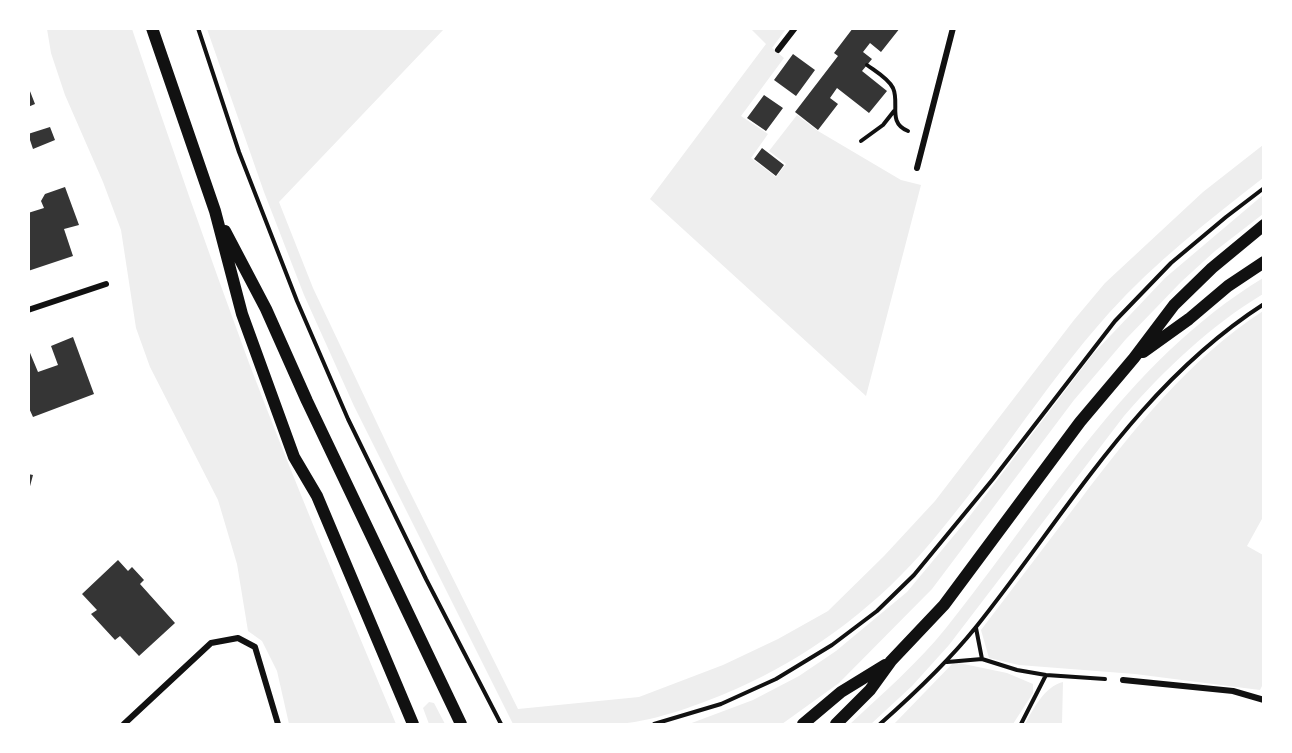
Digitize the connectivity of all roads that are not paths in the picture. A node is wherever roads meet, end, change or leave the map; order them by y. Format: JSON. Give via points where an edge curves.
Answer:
{"nodes":[{"id":1,"x":152,"y":28,"type":"edge"},
{"id":2,"x":795,"y":28,"type":"edge"},
{"id":3,"x":953,"y":28,"type":"edge"},
{"id":4,"x":778,"y":50,"type":"dead end"},
{"id":5,"x":917,"y":168,"type":"dead end"},
{"id":6,"x":215,"y":211,"type":"junction"},
{"id":7,"x":1263,"y":225,"type":"edge"},
{"id":8,"x":1263,"y":262,"type":"edge"},
{"id":9,"x":106,"y":284,"type":"dead end"},
{"id":10,"x":28,"y":310,"type":"edge"},
{"id":11,"x":1134,"y":358,"type":"junction"},
{"id":12,"x":891,"y":661,"type":"junction"},
{"id":13,"x":1123,"y":680,"type":"road end"},
{"id":14,"x":1263,"y":700,"type":"edge"},
{"id":15,"x":124,"y":724,"type":"edge"},
{"id":16,"x":278,"y":724,"type":"edge"},
{"id":17,"x":413,"y":724,"type":"edge"},
{"id":18,"x":461,"y":724,"type":"edge"},
{"id":19,"x":802,"y":724,"type":"edge"},
{"id":20,"x":836,"y":724,"type":"edge"}],
"edges":[{"from":1,"to":6,"type":"main road"},
{"from":2,"to":4,"type":"street"},
{"from":3,"to":5,"type":"street"},
{"from":6,"to":17,"type":"main road","via":[[242,314],[294,457],[317,496]]},
{"from":6,"to":18,"type":"main road","via":[[266,309]]},
{"from":7,"to":11,"type":"main road","via":[[1174,304]]},
{"from":8,"to":11,"type":"main road"},
{"from":9,"to":10,"type":"street"},
{"from":11,"to":12,"type":"main road","via":[[1080,422],[944,605]]},
{"from":12,"to":19,"type":"main road","via":[[842,692]]},
{"from":12,"to":20,"type":"main road","via":[[870,690]]},
{"from":13,"to":14,"type":"street","via":[[1233,692]]},
{"from":15,"to":16,"type":"street","via":[[211,643],[238,638],[255,647]]}]}
